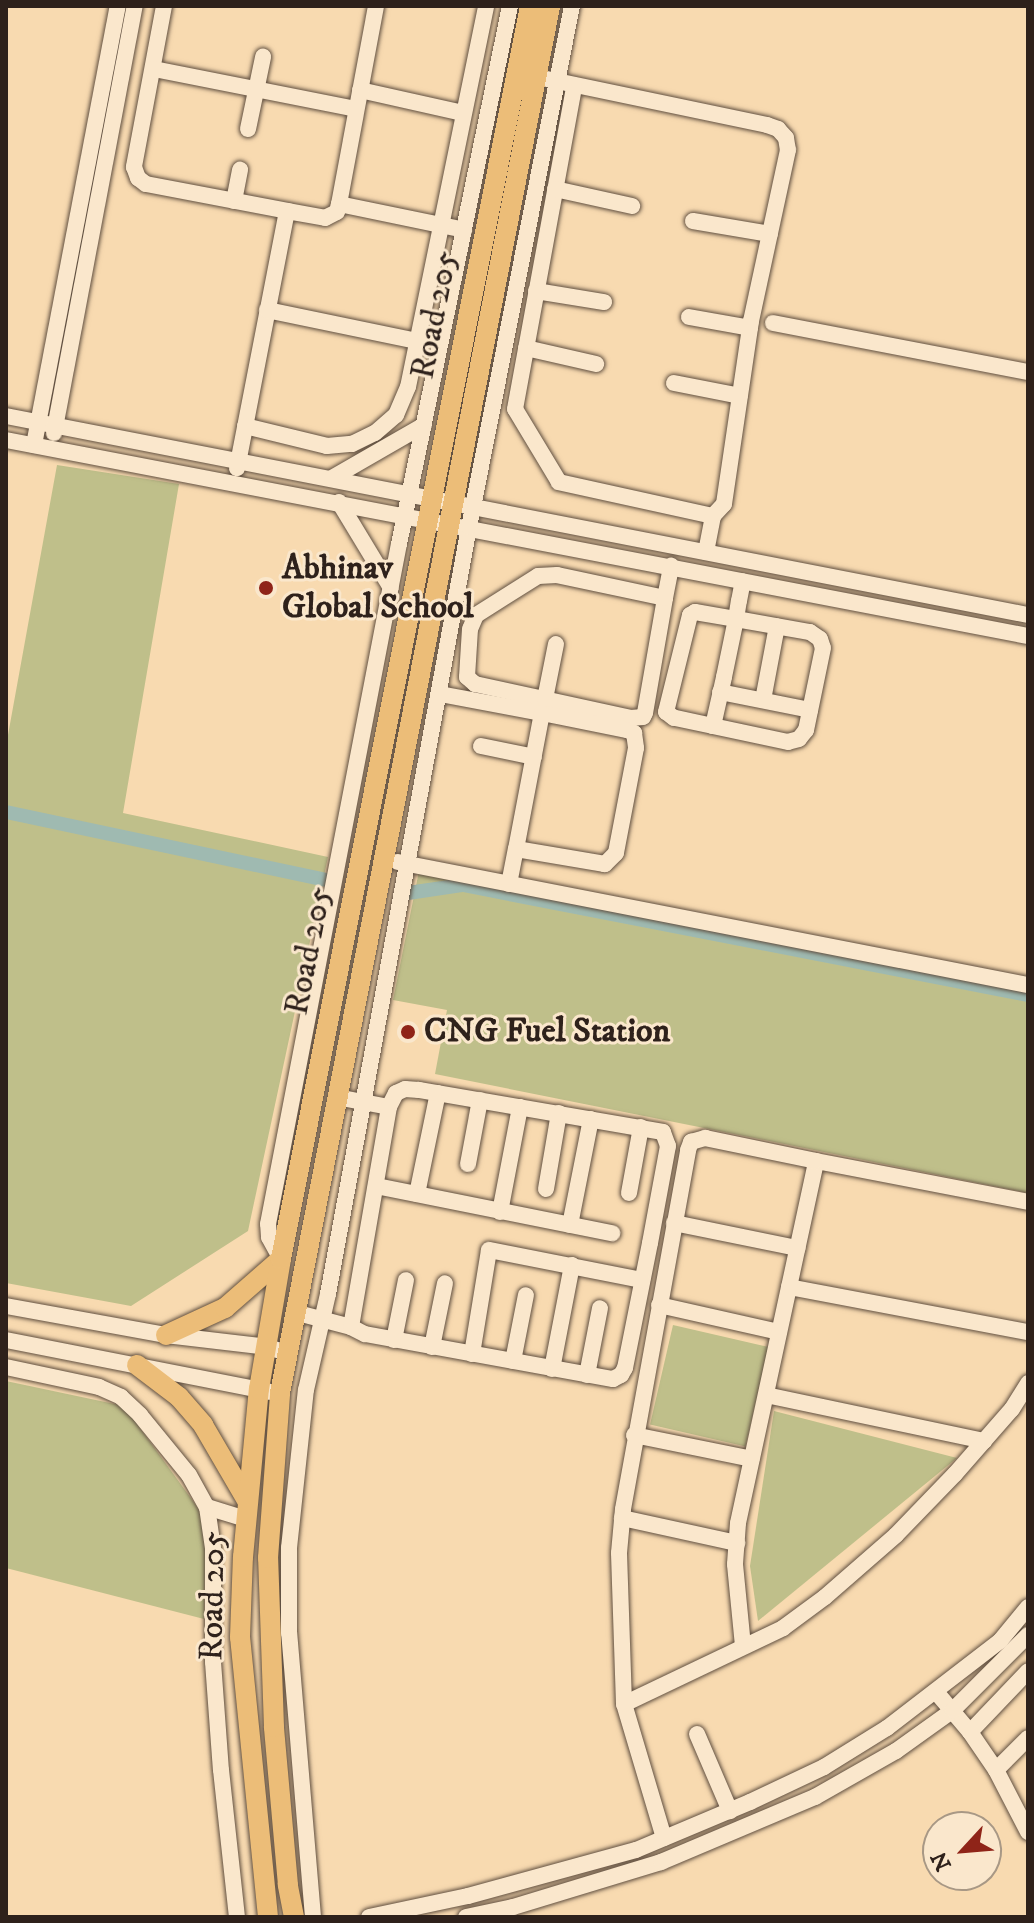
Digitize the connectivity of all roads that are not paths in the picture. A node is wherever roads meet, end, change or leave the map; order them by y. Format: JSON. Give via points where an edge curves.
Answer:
{"nodes":[{"id":1,"x":118,"y":6,"type":"edge"},
{"id":2,"x":135,"y":6,"type":"edge"},
{"id":3,"x":164,"y":6,"type":"edge"},
{"id":4,"x":376,"y":6,"type":"edge"},
{"id":5,"x":486,"y":6,"type":"edge"},
{"id":6,"x":492,"y":6,"type":"edge"},
{"id":7,"x":550,"y":6,"type":"edge"},
{"id":8,"x":572,"y":6,"type":"edge"},
{"id":9,"x":520,"y":9,"type":"edge"},
{"id":10,"x":263,"y":57,"type":"dead end"},
{"id":11,"x":154,"y":69,"type":"junction"},
{"id":12,"x":536,"y":77,"type":"junction"},
{"id":13,"x":557,"y":81,"type":"junction"},
{"id":14,"x":574,"y":86,"type":"junction"},
{"id":15,"x":256,"y":89,"type":"junction"},
{"id":16,"x":360,"y":90,"type":"junction"},
{"id":17,"x":356,"y":109,"type":"junction"},
{"id":18,"x":463,"y":113,"type":"junction"},
{"id":19,"x":248,"y":129,"type":"dead end"},
{"id":20,"x":240,"y":170,"type":"dead end"},
{"id":21,"x":555,"y":189,"type":"junction"},
{"id":22,"x":234,"y":201,"type":"junction"},
{"id":23,"x":339,"y":204,"type":"junction"},
{"id":24,"x":632,"y":206,"type":"dead end"},
{"id":25,"x":287,"y":211,"type":"junction"},
{"id":26,"x":693,"y":221,"type":"dead end"},
{"id":27,"x":440,"y":226,"type":"junction"},
{"id":28,"x":464,"y":230,"type":"junction"},
{"id":29,"x":770,"y":234,"type":"junction"},
{"id":30,"x":536,"y":291,"type":"junction"},
{"id":31,"x":604,"y":302,"type":"dead end"},
{"id":32,"x":267,"y":310,"type":"junction"},
{"id":33,"x":689,"y":317,"type":"dead end"},
{"id":34,"x":773,"y":323,"type":"dead end"},
{"id":35,"x":750,"y":328,"type":"junction"},
{"id":36,"x":417,"y":341,"type":"junction"},
{"id":37,"x":526,"y":348,"type":"junction"},
{"id":38,"x":596,"y":364,"type":"dead end"},
{"id":39,"x":1028,"y":372,"type":"edge"},
{"id":40,"x":674,"y":383,"type":"dead end"},
{"id":41,"x":740,"y":396,"type":"junction"},
{"id":42,"x":6,"y":416,"type":"edge"},
{"id":43,"x":46,"y":424,"type":"junction"},
{"id":44,"x":424,"y":425,"type":"junction"},
{"id":45,"x":245,"y":426,"type":"junction"},
{"id":46,"x":6,"y":440,"type":"edge"},
{"id":47,"x":42,"y":447,"type":"junction"},
{"id":48,"x":238,"y":460,"type":"junction"},
{"id":49,"x":332,"y":478,"type":"junction"},
{"id":50,"x":234,"y":481,"type":"junction"},
{"id":51,"x":410,"y":494,"type":"junction"},
{"id":52,"x":432,"y":498,"type":"junction"},
{"id":53,"x":339,"y":502,"type":"junction"},
{"id":54,"x":452,"y":502,"type":"junction"},
{"id":55,"x":474,"y":506,"type":"junction"},
{"id":56,"x":405,"y":515,"type":"junction"},
{"id":57,"x":713,"y":516,"type":"junction"},
{"id":58,"x":428,"y":519,"type":"junction"},
{"id":59,"x":448,"y":523,"type":"junction"},
{"id":60,"x":469,"y":527,"type":"junction"},
{"id":61,"x":706,"y":552,"type":"junction"},
{"id":62,"x":671,"y":566,"type":"junction"},
{"id":63,"x":743,"y":581,"type":"junction"},
{"id":64,"x":391,"y":588,"type":"junction"},
{"id":65,"x":665,"y":598,"type":"junction"},
{"id":66,"x":1028,"y":615,"type":"edge"},
{"id":67,"x":736,"y":619,"type":"junction"},
{"id":68,"x":777,"y":626,"type":"junction"},
{"id":69,"x":1028,"y":636,"type":"edge"},
{"id":70,"x":556,"y":644,"type":"dead end"},
{"id":71,"x":720,"y":692,"type":"junction"},
{"id":72,"x":440,"y":694,"type":"junction"},
{"id":73,"x":763,"y":700,"type":"junction"},
{"id":74,"x":544,"y":706,"type":"junction"},
{"id":75,"x":810,"y":710,"type":"junction"},
{"id":76,"x":713,"y":726,"type":"junction"},
{"id":77,"x":481,"y":746,"type":"dead end"},
{"id":78,"x":534,"y":757,"type":"junction"},
{"id":79,"x":516,"y":849,"type":"junction"},
{"id":80,"x":381,"y":859,"type":"junction"},
{"id":81,"x":408,"y":864,"type":"junction"},
{"id":82,"x":509,"y":884,"type":"junction"},
{"id":83,"x":1028,"y":985,"type":"edge"},
{"id":84,"x":438,"y":1093,"type":"junction"},
{"id":85,"x":336,"y":1097,"type":"junction"},
{"id":86,"x":480,"y":1100,"type":"junction"},
{"id":87,"x":363,"y":1102,"type":"junction"},
{"id":88,"x":389,"y":1107,"type":"junction"},
{"id":89,"x":520,"y":1107,"type":"junction"},
{"id":90,"x":559,"y":1113,"type":"junction"},
{"id":91,"x":591,"y":1119,"type":"junction"},
{"id":92,"x":641,"y":1127,"type":"junction"},
{"id":93,"x":816,"y":1161,"type":"junction"},
{"id":94,"x":468,"y":1164,"type":"dead end"},
{"id":95,"x":376,"y":1186,"type":"junction"},
{"id":96,"x":546,"y":1189,"type":"dead end"},
{"id":97,"x":629,"y":1193,"type":"dead end"},
{"id":98,"x":417,"y":1194,"type":"junction"},
{"id":99,"x":1028,"y":1202,"type":"edge"},
{"id":100,"x":500,"y":1212,"type":"junction"},
{"id":101,"x":674,"y":1223,"type":"junction"},
{"id":102,"x":570,"y":1225,"type":"junction"},
{"id":103,"x":612,"y":1233,"type":"dead end"},
{"id":104,"x":797,"y":1248,"type":"junction"},
{"id":105,"x":281,"y":1259,"type":"junction"},
{"id":106,"x":572,"y":1265,"type":"junction"},
{"id":107,"x":406,"y":1280,"type":"dead end"},
{"id":108,"x":642,"y":1280,"type":"junction"},
{"id":109,"x":445,"y":1283,"type":"dead end"},
{"id":110,"x":789,"y":1287,"type":"junction"},
{"id":111,"x":526,"y":1295,"type":"dead end"},
{"id":112,"x":659,"y":1305,"type":"junction"},
{"id":113,"x":6,"y":1306,"type":"edge"},
{"id":114,"x":600,"y":1308,"type":"dead end"},
{"id":115,"x":294,"y":1312,"type":"junction"},
{"id":116,"x":322,"y":1318,"type":"junction"},
{"id":117,"x":351,"y":1327,"type":"junction"},
{"id":118,"x":779,"y":1332,"type":"junction"},
{"id":119,"x":1028,"y":1332,"type":"edge"},
{"id":120,"x":166,"y":1335,"type":"junction"},
{"id":121,"x":6,"y":1340,"type":"edge"},
{"id":122,"x":394,"y":1340,"type":"junction"},
{"id":123,"x":432,"y":1347,"type":"junction"},
{"id":124,"x":277,"y":1350,"type":"junction"},
{"id":125,"x":472,"y":1354,"type":"junction"},
{"id":126,"x":513,"y":1361,"type":"junction"},
{"id":127,"x":137,"y":1365,"type":"junction"},
{"id":128,"x":6,"y":1367,"type":"edge"},
{"id":129,"x":552,"y":1369,"type":"junction"},
{"id":130,"x":587,"y":1375,"type":"junction"},
{"id":131,"x":1028,"y":1383,"type":"edge"},
{"id":132,"x":269,"y":1391,"type":"junction"},
{"id":133,"x":766,"y":1395,"type":"junction"},
{"id":134,"x":634,"y":1435,"type":"junction"},
{"id":135,"x":984,"y":1441,"type":"junction"},
{"id":136,"x":752,"y":1459,"type":"junction"},
{"id":137,"x":207,"y":1507,"type":"junction"},
{"id":138,"x":247,"y":1511,"type":"junction"},
{"id":139,"x":622,"y":1518,"type":"junction"},
{"id":140,"x":737,"y":1543,"type":"junction"},
{"id":141,"x":1028,"y":1607,"type":"edge"},
{"id":142,"x":1028,"y":1635,"type":"edge"},
{"id":143,"x":743,"y":1646,"type":"junction"},
{"id":144,"x":1028,"y":1671,"type":"edge"},
{"id":145,"x":937,"y":1693,"type":"junction"},
{"id":146,"x":624,"y":1704,"type":"junction"},
{"id":147,"x":953,"y":1710,"type":"junction"},
{"id":148,"x":970,"y":1732,"type":"junction"},
{"id":149,"x":697,"y":1734,"type":"dead end"},
{"id":150,"x":1028,"y":1738,"type":"edge"},
{"id":151,"x":996,"y":1770,"type":"junction"},
{"id":152,"x":730,"y":1811,"type":"junction"},
{"id":153,"x":1024,"y":1812,"type":"edge"},
{"id":154,"x":1028,"y":1832,"type":"edge"},
{"id":155,"x":664,"y":1838,"type":"junction"},
{"id":156,"x":237,"y":1917,"type":"edge"},
{"id":157,"x":268,"y":1917,"type":"edge"},
{"id":158,"x":294,"y":1917,"type":"edge"},
{"id":159,"x":313,"y":1917,"type":"edge"},
{"id":160,"x":369,"y":1917,"type":"edge"},
{"id":161,"x":466,"y":1917,"type":"edge"}],
"edges":[{"from":1,"to":43,"type":"street"},
{"from":2,"to":43,"type":"street"},
{"from":3,"to":11,"type":"street"},
{"from":4,"to":16,"type":"street"},
{"from":5,"to":18,"type":"street"},
{"from":6,"to":9,"type":"street"},
{"from":7,"to":12,"type":"main road","name":"Road 205"},
{"from":8,"to":13,"type":"street"},
{"from":9,"to":28,"type":"street"},
{"from":9,"to":52,"type":"main road","name":"Road 205"},
{"from":10,"to":15,"type":"street"},
{"from":11,"to":15,"type":"street"},
{"from":11,"to":22,"type":"street","via":[[134,167],[138,178]]},
{"from":12,"to":13,"type":"street"},
{"from":12,"to":54,"type":"main road","name":"Road 205"},
{"from":13,"to":14,"type":"street"},
{"from":13,"to":55,"type":"street"},
{"from":14,"to":21,"type":"street"},
{"from":14,"to":29,"type":"street","via":[[778,129],[788,150]]},
{"from":15,"to":17,"type":"street"},
{"from":15,"to":19,"type":"street"},
{"from":16,"to":17,"type":"street"},
{"from":16,"to":18,"type":"street"},
{"from":17,"to":23,"type":"street"},
{"from":18,"to":27,"type":"street"},
{"from":20,"to":22,"type":"street"},
{"from":21,"to":24,"type":"street"},
{"from":21,"to":30,"type":"street"},
{"from":22,"to":25,"type":"street"},
{"from":23,"to":25,"type":"street","via":[[337,212],[325,218]]},
{"from":23,"to":27,"type":"street"},
{"from":25,"to":32,"type":"street"},
{"from":26,"to":29,"type":"street"},
{"from":27,"to":28,"type":"street"},
{"from":27,"to":36,"type":"street"},
{"from":28,"to":44,"type":"street"},
{"from":29,"to":35,"type":"street"},
{"from":30,"to":31,"type":"street"},
{"from":30,"to":37,"type":"street"},
{"from":32,"to":36,"type":"street"},
{"from":32,"to":45,"type":"street"},
{"from":33,"to":35,"type":"street"},
{"from":34,"to":39,"type":"street"},
{"from":35,"to":41,"type":"street"},
{"from":36,"to":45,"type":"street","via":[[396,415],[375,433],[352,444],[327,446]]},
{"from":37,"to":38,"type":"street"},
{"from":37,"to":57,"type":"street","via":[[515,409],[559,482]]},
{"from":40,"to":41,"type":"street"},
{"from":41,"to":57,"type":"street","via":[[724,504]]},
{"from":42,"to":43,"type":"street"},
{"from":43,"to":47,"type":"street"},
{"from":43,"to":48,"type":"street"},
{"from":44,"to":49,"type":"street"},
{"from":44,"to":51,"type":"street"},
{"from":45,"to":48,"type":"street"},
{"from":46,"to":47,"type":"street"},
{"from":47,"to":50,"type":"street"},
{"from":48,"to":49,"type":"street"},
{"from":48,"to":50,"type":"street"},
{"from":49,"to":51,"type":"street"},
{"from":50,"to":53,"type":"street"},
{"from":51,"to":52,"type":"street"},
{"from":51,"to":56,"type":"street"},
{"from":52,"to":54,"type":"street"},
{"from":52,"to":58,"type":"main road","name":"Road 205"},
{"from":53,"to":56,"type":"street"},
{"from":53,"to":64,"type":"street"},
{"from":54,"to":55,"type":"street"},
{"from":54,"to":59,"type":"main road","name":"Road 205"},
{"from":55,"to":60,"type":"street"},
{"from":55,"to":61,"type":"street"},
{"from":56,"to":58,"type":"street"},
{"from":56,"to":64,"type":"street"},
{"from":57,"to":61,"type":"street"},
{"from":58,"to":59,"type":"street"},
{"from":58,"to":105,"type":"main road","name":"Road 205"},
{"from":59,"to":60,"type":"street"},
{"from":59,"to":80,"type":"main road","name":"Road 205"},
{"from":60,"to":62,"type":"street"},
{"from":60,"to":72,"type":"street"},
{"from":61,"to":66,"type":"street"},
{"from":62,"to":63,"type":"street"},
{"from":62,"to":65,"type":"street"},
{"from":63,"to":67,"type":"street"},
{"from":63,"to":69,"type":"street"},
{"from":64,"to":105,"type":"street","via":[[268,1224]]},
{"from":65,"to":74,"type":"street","via":[[643,717]]},
{"from":65,"to":74,"type":"street","via":[[545,575],[476,615],[466,670],[471,682]]},
{"from":67,"to":68,"type":"street"},
{"from":67,"to":71,"type":"street"},
{"from":67,"to":76,"type":"street","via":[[695,612],[687,618],[666,708],[674,718]]},
{"from":68,"to":73,"type":"street"},
{"from":68,"to":75,"type":"street","via":[[810,632],[823,643]]},
{"from":70,"to":74,"type":"street"},
{"from":71,"to":73,"type":"street"},
{"from":71,"to":76,"type":"street"},
{"from":72,"to":74,"type":"street"},
{"from":72,"to":81,"type":"street"},
{"from":73,"to":75,"type":"street"},
{"from":74,"to":78,"type":"street"},
{"from":74,"to":79,"type":"street","via":[[634,733],[634,763],[613,860],[595,865]]},
{"from":75,"to":76,"type":"street","via":[[803,735],[788,742]]},
{"from":77,"to":78,"type":"street"},
{"from":78,"to":79,"type":"street"},
{"from":79,"to":82,"type":"street"},
{"from":80,"to":81,"type":"street"},
{"from":80,"to":85,"type":"main road","name":"Road 205"},
{"from":81,"to":82,"type":"street"},
{"from":81,"to":87,"type":"street"},
{"from":82,"to":83,"type":"street"},
{"from":84,"to":86,"type":"street"},
{"from":84,"to":88,"type":"street","via":[[405,1089],[396,1093]]},
{"from":84,"to":98,"type":"street"},
{"from":85,"to":87,"type":"street"},
{"from":85,"to":115,"type":"main road","name":"Road 205"},
{"from":86,"to":89,"type":"street"},
{"from":86,"to":94,"type":"street"},
{"from":87,"to":88,"type":"street"},
{"from":87,"to":116,"type":"street"},
{"from":88,"to":95,"type":"street"},
{"from":89,"to":90,"type":"street"},
{"from":89,"to":100,"type":"street"},
{"from":90,"to":91,"type":"street"},
{"from":90,"to":96,"type":"street"},
{"from":91,"to":92,"type":"street"},
{"from":91,"to":102,"type":"street"},
{"from":92,"to":97,"type":"street"},
{"from":92,"to":108,"type":"street","via":[[663,1132],[668,1146]]},
{"from":93,"to":99,"type":"street"},
{"from":93,"to":101,"type":"street","via":[[698,1138],[688,1150]]},
{"from":93,"to":104,"type":"street"},
{"from":95,"to":98,"type":"street"},
{"from":95,"to":117,"type":"street"},
{"from":98,"to":100,"type":"street"},
{"from":100,"to":102,"type":"street"},
{"from":101,"to":104,"type":"street"},
{"from":101,"to":112,"type":"street"},
{"from":102,"to":103,"type":"street"},
{"from":104,"to":110,"type":"street"},
{"from":105,"to":120,"type":"main road","via":[[225,1308]]},
{"from":105,"to":124,"type":"main road","name":"Road 205"},
{"from":106,"to":108,"type":"street"},
{"from":106,"to":125,"type":"street","via":[[489,1250]]},
{"from":106,"to":129,"type":"street"},
{"from":107,"to":122,"type":"street"},
{"from":108,"to":130,"type":"street","via":[[621,1375]]},
{"from":109,"to":123,"type":"street"},
{"from":110,"to":118,"type":"street"},
{"from":110,"to":119,"type":"street"},
{"from":111,"to":126,"type":"street"},
{"from":112,"to":118,"type":"street"},
{"from":112,"to":134,"type":"street"},
{"from":113,"to":120,"type":"street"},
{"from":114,"to":130,"type":"street"},
{"from":115,"to":116,"type":"street"},
{"from":115,"to":124,"type":"main road","name":"Road 205"},
{"from":116,"to":117,"type":"street"},
{"from":116,"to":159,"type":"street","via":[[306,1390],[289,1548],[289,1633]]},
{"from":117,"to":122,"type":"street"},
{"from":118,"to":133,"type":"street"},
{"from":120,"to":124,"type":"street"},
{"from":121,"to":127,"type":"street"},
{"from":122,"to":123,"type":"street"},
{"from":123,"to":125,"type":"street"},
{"from":124,"to":132,"type":"main road","name":"Road 205"},
{"from":125,"to":126,"type":"street"},
{"from":126,"to":129,"type":"street"},
{"from":127,"to":132,"type":"street"},
{"from":127,"to":138,"type":"main road","via":[[179,1397],[203,1425]]},
{"from":128,"to":137,"type":"street","via":[[99,1387],[121,1397],[189,1475]]},
{"from":129,"to":130,"type":"street"},
{"from":131,"to":135,"type":"street"},
{"from":132,"to":138,"type":"main road","name":"Road 205"},
{"from":132,"to":158,"type":"main road","name":"Road 205","via":[[274,1727]]},
{"from":133,"to":135,"type":"street"},
{"from":133,"to":136,"type":"street"},
{"from":134,"to":136,"type":"street"},
{"from":134,"to":139,"type":"street"},
{"from":135,"to":143,"type":"street","via":[[896,1535],[825,1597],[783,1628]]},
{"from":136,"to":140,"type":"street"},
{"from":137,"to":138,"type":"street"},
{"from":137,"to":156,"type":"street","via":[[213,1548],[213,1662]]},
{"from":138,"to":157,"type":"main road","name":"Road 205","via":[[240,1637]]},
{"from":139,"to":140,"type":"street"},
{"from":139,"to":146,"type":"street"},
{"from":140,"to":143,"type":"street"},
{"from":141,"to":145,"type":"street","via":[[1000,1641]]},
{"from":142,"to":147,"type":"street"},
{"from":143,"to":146,"type":"street"},
{"from":144,"to":148,"type":"street"},
{"from":145,"to":147,"type":"street"},
{"from":145,"to":152,"type":"street","via":[[824,1767]]},
{"from":146,"to":155,"type":"street"},
{"from":147,"to":148,"type":"street"},
{"from":147,"to":161,"type":"street","via":[[896,1751],[815,1797],[689,1850]]},
{"from":148,"to":151,"type":"street"},
{"from":149,"to":152,"type":"street"},
{"from":150,"to":151,"type":"street"},
{"from":151,"to":153,"type":"street"},
{"from":152,"to":155,"type":"street"},
{"from":153,"to":154,"type":"street"},
{"from":155,"to":160,"type":"street","via":[[468,1896]]}]}
